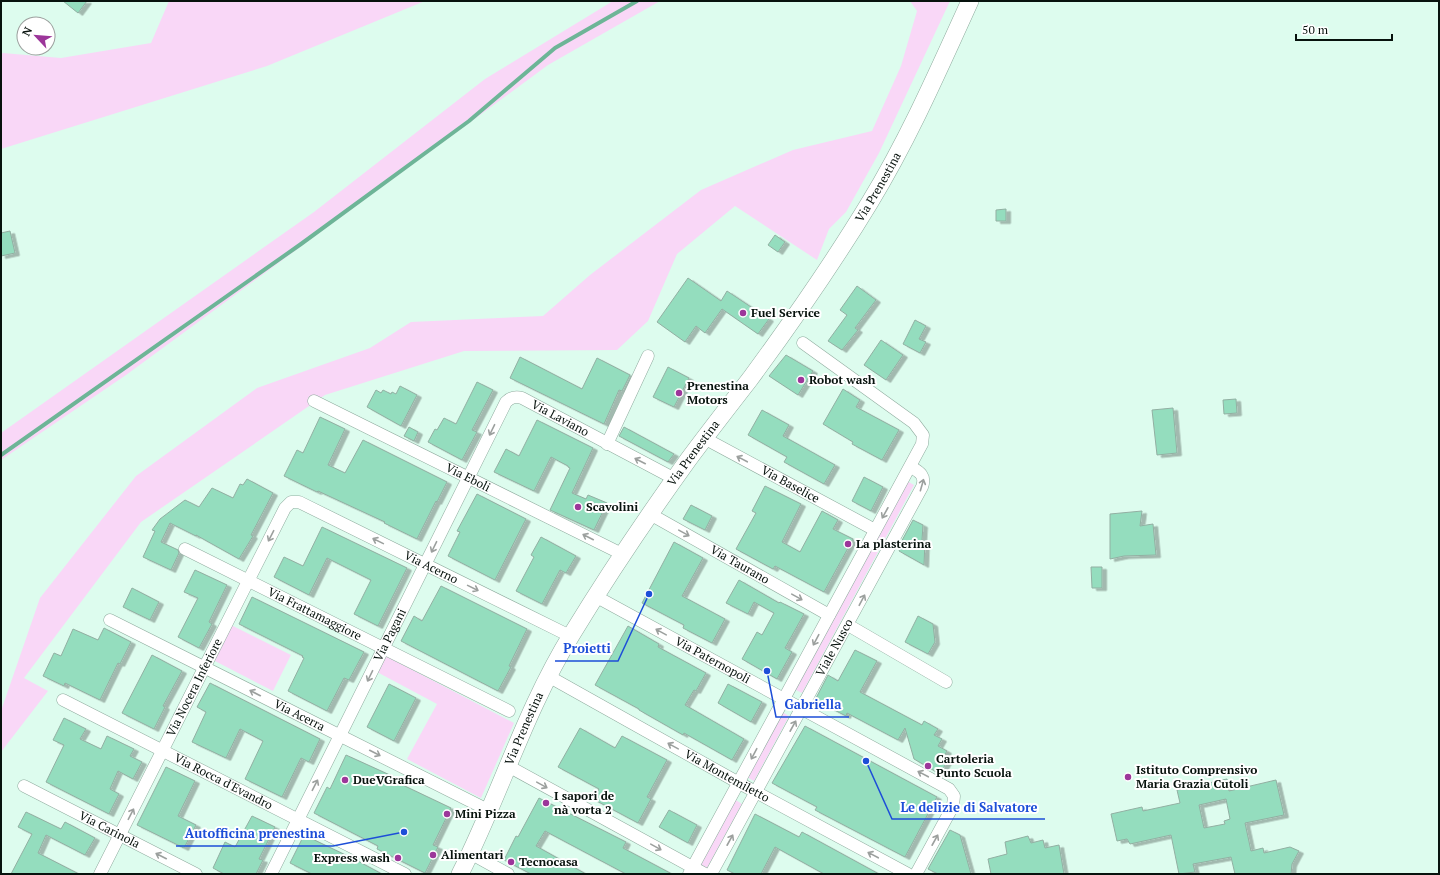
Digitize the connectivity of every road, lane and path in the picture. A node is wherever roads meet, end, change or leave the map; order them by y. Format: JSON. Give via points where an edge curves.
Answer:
{"nodes":[{"id":1,"x":970,"y":1,"type":"edge"},
{"id":2,"x":803,"y":343,"type":"dead end"},
{"id":3,"x":648,"y":356,"type":"dead end"},
{"id":4,"x":511,"y":397,"type":"joint"},
{"id":5,"x":314,"y":401,"type":"dead end"},
{"id":6,"x":704,"y":438,"type":"junction"},
{"id":7,"x":607,"y":444,"type":"junction"},
{"id":8,"x":911,"y":467,"type":"junction"},
{"id":9,"x":469,"y":477,"type":"junction"},
{"id":10,"x":675,"y":479,"type":"junction"},
{"id":11,"x":291,"y":502,"type":"joint"},
{"id":12,"x":650,"y":514,"type":"junction"},
{"id":13,"x":875,"y":530,"type":"junction"},
{"id":14,"x":185,"y":549,"type":"dead end"},
{"id":15,"x":622,"y":554,"type":"junction"},
{"id":16,"x":426,"y":565,"type":"junction"},
{"id":17,"x":249,"y":581,"type":"junction"},
{"id":18,"x":595,"y":596,"type":"junction"},
{"id":19,"x":829,"y":615,"type":"junction"},
{"id":20,"x":110,"y":620,"type":"dead end"},
{"id":21,"x":848,"y":625,"type":"junction"},
{"id":22,"x":570,"y":636,"type":"junction"},
{"id":23,"x":384,"y":648,"type":"junction"},
{"id":24,"x":205,"y":668,"type":"junction"},
{"id":25,"x":548,"y":676,"type":"junction"},
{"id":26,"x":946,"y":682,"type":"dead end"},
{"id":27,"x":784,"y":699,"type":"junction"},
{"id":28,"x":63,"y":700,"type":"dead end"},
{"id":29,"x":802,"y":709,"type":"junction"},
{"id":30,"x":510,"y":711,"type":"dead end"},
{"id":31,"x":340,"y":736,"type":"junction"},
{"id":32,"x":163,"y":750,"type":"junction"},
{"id":33,"x":508,"y":766,"type":"junction"},
{"id":34,"x":739,"y":783,"type":"junction"},
{"id":35,"x":24,"y":786,"type":"dead end"},
{"id":36,"x":756,"y":792,"type":"junction"},
{"id":37,"x":490,"y":811,"type":"junction"},
{"id":38,"x":298,"y":820,"type":"junction"},
{"id":39,"x":120,"y":835,"type":"junction"},
{"id":40,"x":470,"y":854,"type":"junction"},
{"id":41,"x":690,"y":871,"type":"edge"},
{"id":42,"x":100,"y":874,"type":"edge"},
{"id":43,"x":196,"y":874,"type":"edge"},
{"id":44,"x":271,"y":874,"type":"edge"},
{"id":45,"x":404,"y":874,"type":"edge"},
{"id":46,"x":460,"y":874,"type":"edge"},
{"id":47,"x":508,"y":874,"type":"edge"},
{"id":48,"x":705,"y":874,"type":"edge"},
{"id":49,"x":711,"y":874,"type":"edge"},
{"id":50,"x":908,"y":874,"type":"edge"},
{"id":51,"x":916,"y":874,"type":"edge"}],
"edges":[{"from":1,"to":6,"type":"main road","name":"Via Prenestina","via":[[917,116],[868,206],[780,338]]},
{"from":2,"to":8,"type":"street","name":"Viale Nusco","via":[[914,423],[923,435],[922,444]]},
{"from":3,"to":7,"type":"street"},
{"from":4,"to":7,"type":"street","name":"Via Laviano","via":[[522,398]]},
{"from":4,"to":9,"type":"street","name":"Via Pagani","one_way":true,"via":[[504,406]]},
{"from":5,"to":9,"type":"street","name":"Via Eboli"},
{"from":6,"to":10,"type":"main road","name":"Via Prenestina"},
{"from":13,"to":6,"type":"street","name":"Via Baselice","one_way":true},
{"from":10,"to":7,"type":"street","name":"Via Laviano","one_way":true},
{"from":8,"to":13,"type":"street","name":"Viale Nusco","one_way":true},
{"from":21,"to":8,"type":"street","name":"Viale Nusco","one_way":true,"via":[[922,487],[923,475]]},
{"from":15,"to":9,"type":"street","name":"Via Eboli","one_way":true},
{"from":9,"to":16,"type":"street","name":"Via Pagani","one_way":true},
{"from":10,"to":12,"type":"main road","name":"Via Prenestina"},
{"from":16,"to":11,"type":"street","name":"Via Acerno","one_way":true,"via":[[299,502]]},
{"from":11,"to":17,"type":"street","name":"Via Nocera Inferiore","one_way":true},
{"from":12,"to":15,"type":"main road","name":"Via Prenestina"},
{"from":12,"to":19,"type":"street","name":"Via Taurano","one_way":true},
{"from":13,"to":19,"type":"street","name":"Viale Nusco"},
{"from":14,"to":17,"type":"street","name":"Via Frattamaggiore"},
{"from":15,"to":18,"type":"main road","name":"Via Prenestina"},
{"from":16,"to":22,"type":"street","name":"Via Acerno","one_way":true},
{"from":16,"to":23,"type":"street","name":"Via Pagani"},
{"from":17,"to":23,"type":"street","name":"Via Frattamaggiore"},
{"from":17,"to":24,"type":"street","name":"Via Nocera Inferiore"},
{"from":18,"to":22,"type":"main road","name":"Via Prenestina"},
{"from":27,"to":18,"type":"street","name":"Via Paternopoli","one_way":true},
{"from":19,"to":27,"type":"street","name":"Viale Nusco","one_way":true},
{"from":20,"to":24,"type":"street","name":"Via Acerra"},
{"from":21,"to":26,"type":"street"},
{"from":21,"to":29,"type":"street","name":"Viale Nusco"},
{"from":22,"to":25,"type":"main road","name":"Via Prenestina"},
{"from":23,"to":30,"type":"street","name":"Via Frattamaggiore"},
{"from":23,"to":31,"type":"street","name":"Via Pagani","one_way":true},
{"from":31,"to":24,"type":"street","name":"Via Acerra","one_way":true},
{"from":24,"to":32,"type":"street","name":"Via Nocera Inferiore"},
{"from":25,"to":33,"type":"main road","name":"Via Prenestina"},
{"from":34,"to":25,"type":"street","name":"Via Montemiletto","one_way":true},
{"from":27,"to":29,"type":"street","name":"Via Paternopoli"},
{"from":27,"to":34,"type":"street","name":"Viale Nusco","one_way":true},
{"from":28,"to":32,"type":"street","name":"Via Rocca d'Evandro"},
{"from":36,"to":29,"type":"street","name":"Viale Nusco","one_way":true},
{"from":51,"to":29,"type":"street","name":"Via Paternopoli","one_way":true,"via":[[952,809],[955,801],[952,792]]},
{"from":31,"to":37,"type":"street","name":"Via Acerra","one_way":true},
{"from":38,"to":31,"type":"street","name":"Via Pagani","one_way":true},
{"from":32,"to":38,"type":"street","name":"Via Rocca d'Evandro"},
{"from":39,"to":32,"type":"street","name":"Via Nocera Inferiore","one_way":true},
{"from":33,"to":37,"type":"main road","name":"Via Prenestina"},
{"from":33,"to":41,"type":"street","one_way":true},
{"from":34,"to":36,"type":"street","name":"Via Montemiletto"},
{"from":34,"to":41,"type":"street","name":"Viale Nusco"},
{"from":35,"to":39,"type":"street","name":"Via Carinola"},
{"from":49,"to":36,"type":"street","name":"Viale Nusco","one_way":true},
{"from":50,"to":36,"type":"street","name":"Via Montemiletto","one_way":true},
{"from":37,"to":40,"type":"main road","name":"Via Prenestina"},
{"from":38,"to":44,"type":"street","name":"Via Pagani"},
{"from":38,"to":45,"type":"street","name":"Via Rocca d'Evandro"},
{"from":39,"to":42,"type":"street","name":"Via Nocera Inferiore"},
{"from":43,"to":39,"type":"street","name":"Via Carinola","one_way":true},
{"from":40,"to":46,"type":"main road","name":"Via Prenestina"},
{"from":40,"to":47,"type":"street"},
{"from":41,"to":48,"type":"street"}]}
